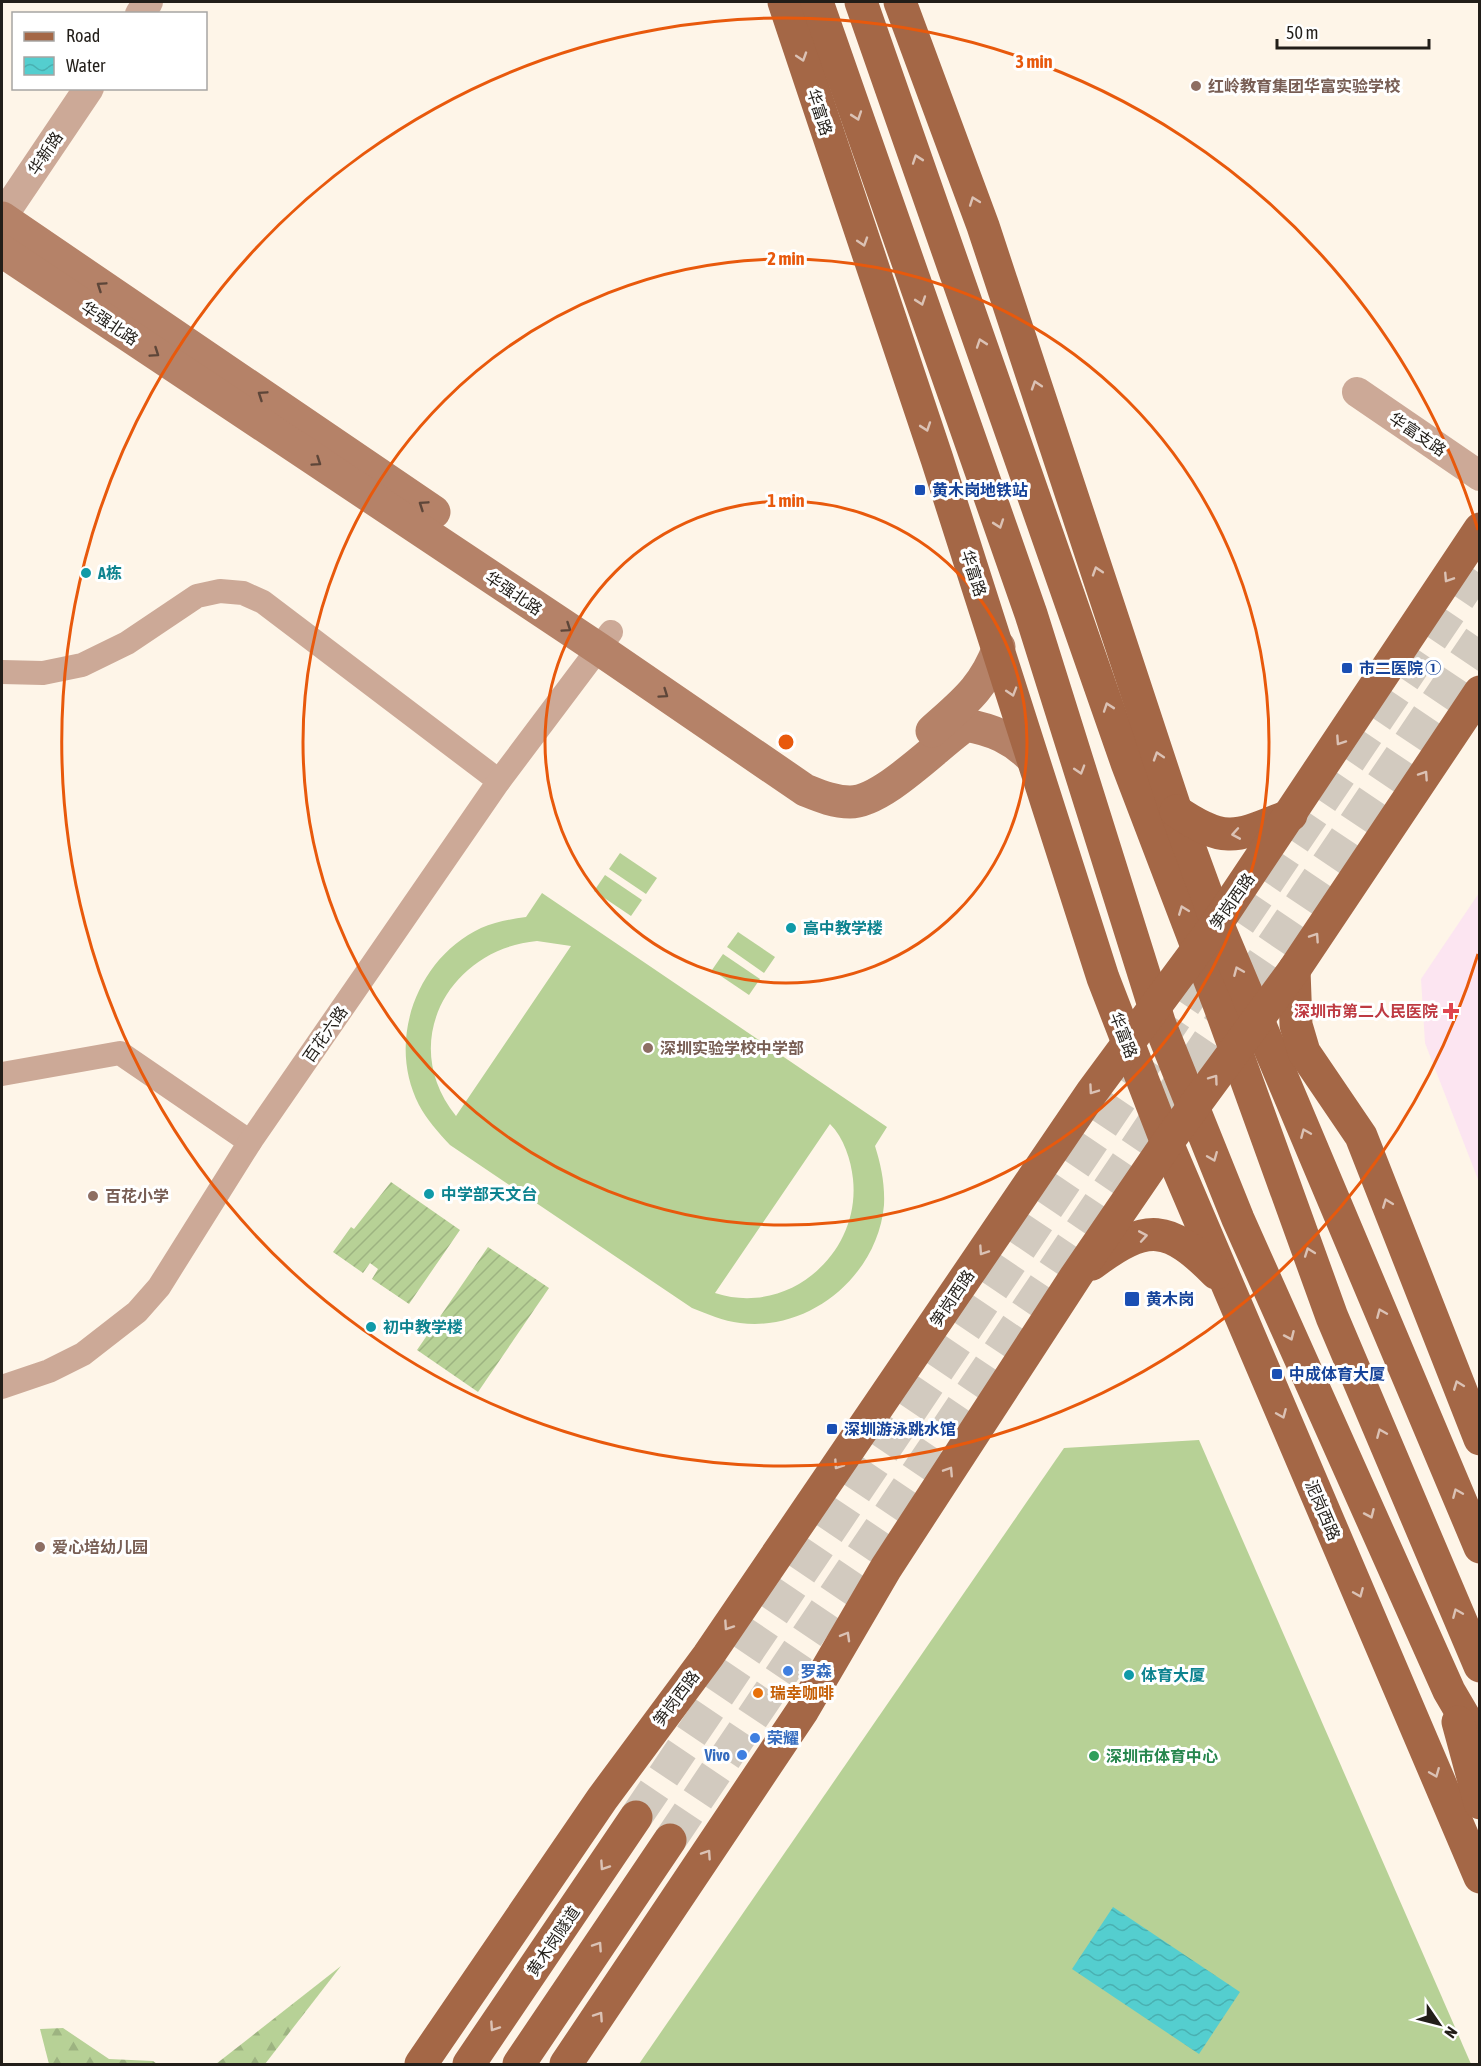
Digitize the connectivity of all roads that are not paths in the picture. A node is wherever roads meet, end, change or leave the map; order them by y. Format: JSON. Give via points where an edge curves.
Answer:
{"nodes":[{"id":1,"x":784,"y":2,"type":"edge"},
{"id":2,"x":817,"y":2,"type":"edge"},
{"id":3,"x":861,"y":2,"type":"edge"},
{"id":4,"x":900,"y":2,"type":"edge"},
{"id":5,"x":88,"y":90,"type":"edge"},
{"id":6,"x":2,"y":218,"type":"edge"},
{"id":7,"x":2,"y":251,"type":"edge"},
{"id":8,"x":1357,"y":392,"type":"dead end"},
{"id":9,"x":1479,"y":476,"type":"edge"},
{"id":10,"x":1479,"y":529,"type":"edge"},
{"id":11,"x":605,"y":641,"type":"junction"},
{"id":12,"x":999,"y":647,"type":"junction"},
{"id":13,"x":2,"y":672,"type":"edge"},
{"id":14,"x":1479,"y":692,"type":"edge"},
{"id":15,"x":1032,"y":758,"type":"junction"},
{"id":16,"x":499,"y":781,"type":"junction"},
{"id":17,"x":1176,"y":811,"type":"junction"},
{"id":18,"x":1291,"y":815,"type":"junction"},
{"id":19,"x":1217,"y":923,"type":"junction"},
{"id":20,"x":1294,"y":970,"type":"junction"},
{"id":21,"x":1258,"y":1019,"type":"junction"},
{"id":22,"x":1127,"y":1042,"type":"junction"},
{"id":23,"x":2,"y":1074,"type":"edge"},
{"id":24,"x":250,"y":1142,"type":"junction"},
{"id":25,"x":1167,"y":1143,"type":"junction"},
{"id":26,"x":1076,"y":1276,"type":"junction"},
{"id":27,"x":1226,"y":1283,"type":"junction"},
{"id":28,"x":2,"y":1387,"type":"edge"},
{"id":29,"x":1479,"y":1439,"type":"edge"},
{"id":30,"x":1479,"y":1547,"type":"edge"},
{"id":31,"x":1479,"y":1666,"type":"edge"},
{"id":32,"x":1449,"y":1691,"type":"junction"},
{"id":33,"x":1479,"y":1744,"type":"edge"},
{"id":34,"x":1479,"y":1803,"type":"edge"},
{"id":35,"x":636,"y":1817,"type":"tunnel mouth"},
{"id":36,"x":670,"y":1840,"type":"tunnel mouth"},
{"id":37,"x":1479,"y":1877,"type":"edge"},
{"id":38,"x":421,"y":2064,"type":"edge"},
{"id":39,"x":469,"y":2064,"type":"edge"},
{"id":40,"x":519,"y":2064,"type":"edge"},
{"id":41,"x":566,"y":2064,"type":"edge"}],
"edges":[{"from":1,"to":12,"type":"main road","name":"华富路","one_way":true},
{"from":2,"to":32,"type":"main road","name":"华富路","one_way":true,"via":[[1031,614],[1160,1025],[1238,1219]]},
{"from":31,"to":3,"type":"main road","one_way":true,"via":[[1332,1317],[1127,763]]},
{"from":17,"to":4,"type":"main road","one_way":true,"via":[[983,226]]},
{"from":5,"to":6,"type":"street","name":"华新路"},
{"from":11,"to":6,"type":"main road","name":"华强北路","one_way":true},
{"from":7,"to":11,"type":"main road","name":"华强北路","one_way":true},
{"from":8,"to":9,"type":"street","name":"华富支路"},
{"from":10,"to":18,"type":"main road","name":"笋岗西路","one_way":true},
{"from":11,"to":12,"type":"main road","name":"华强北路","via":[[826,778],[844,783],[869,780],[888,768],[959,707],[987,677]]},
{"from":11,"to":15,"type":"main road","name":"华强北路","one_way":true,"via":[[784,777],[829,800],[868,799],[966,725],[990,729]]},
{"from":11,"to":16,"type":"street","name":"百花六路"},
{"from":12,"to":15,"type":"main road","name":"华富路","one_way":true},
{"from":13,"to":16,"type":"street","via":[[43,673],[82,665],[127,643],[197,596],[243,592],[263,602]]},
{"from":20,"to":14,"type":"main road","one_way":true},
{"from":15,"to":22,"type":"main road","name":"华富路"},
{"from":16,"to":24,"type":"street","name":"百花六路"},
{"from":18,"to":17,"type":"main road","one_way":true,"via":[[1243,834],[1227,836],[1205,830]]},
{"from":17,"to":19,"type":"main road"},
{"from":18,"to":19,"type":"main road","name":"笋岗西路"},
{"from":21,"to":19,"type":"main road","one_way":true},
{"from":19,"to":22,"type":"main road","name":"笋岗西路"},
{"from":20,"to":21,"type":"main road"},
{"from":29,"to":20,"type":"main road","one_way":true,"via":[[1361,1136],[1304,1052],[1296,1025]]},
{"from":25,"to":21,"type":"main road","one_way":true},
{"from":30,"to":21,"type":"main road","one_way":true},
{"from":22,"to":25,"type":"main road","name":"华富路"},
{"from":22,"to":38,"type":"main road","name":"笋岗西路","one_way":true,"via":[[708,1656],[602,1799]]},
{"from":23,"to":24,"type":"street","via":[[120,1053]]},
{"from":24,"to":28,"type":"street","name":"百花六路","via":[[159,1287],[138,1312],[83,1354]]},
{"from":25,"to":26,"type":"main road"},
{"from":25,"to":27,"type":"main road","name":"泥岗西路"},
{"from":26,"to":27,"type":"main road","one_way":true,"via":[[1123,1241],[1155,1234],[1183,1242]]},
{"from":41,"to":26,"type":"main road","one_way":true,"via":[[803,1710],[886,1568]]},
{"from":27,"to":37,"type":"main road","name":"泥岗西路","one_way":true},
{"from":32,"to":33,"type":"main road"},
{"from":32,"to":34,"type":"main road"},
{"from":35,"to":39,"type":"main road","name":"黄木岗隧道","one_way":true},
{"from":40,"to":36,"type":"main road","one_way":true}]}
